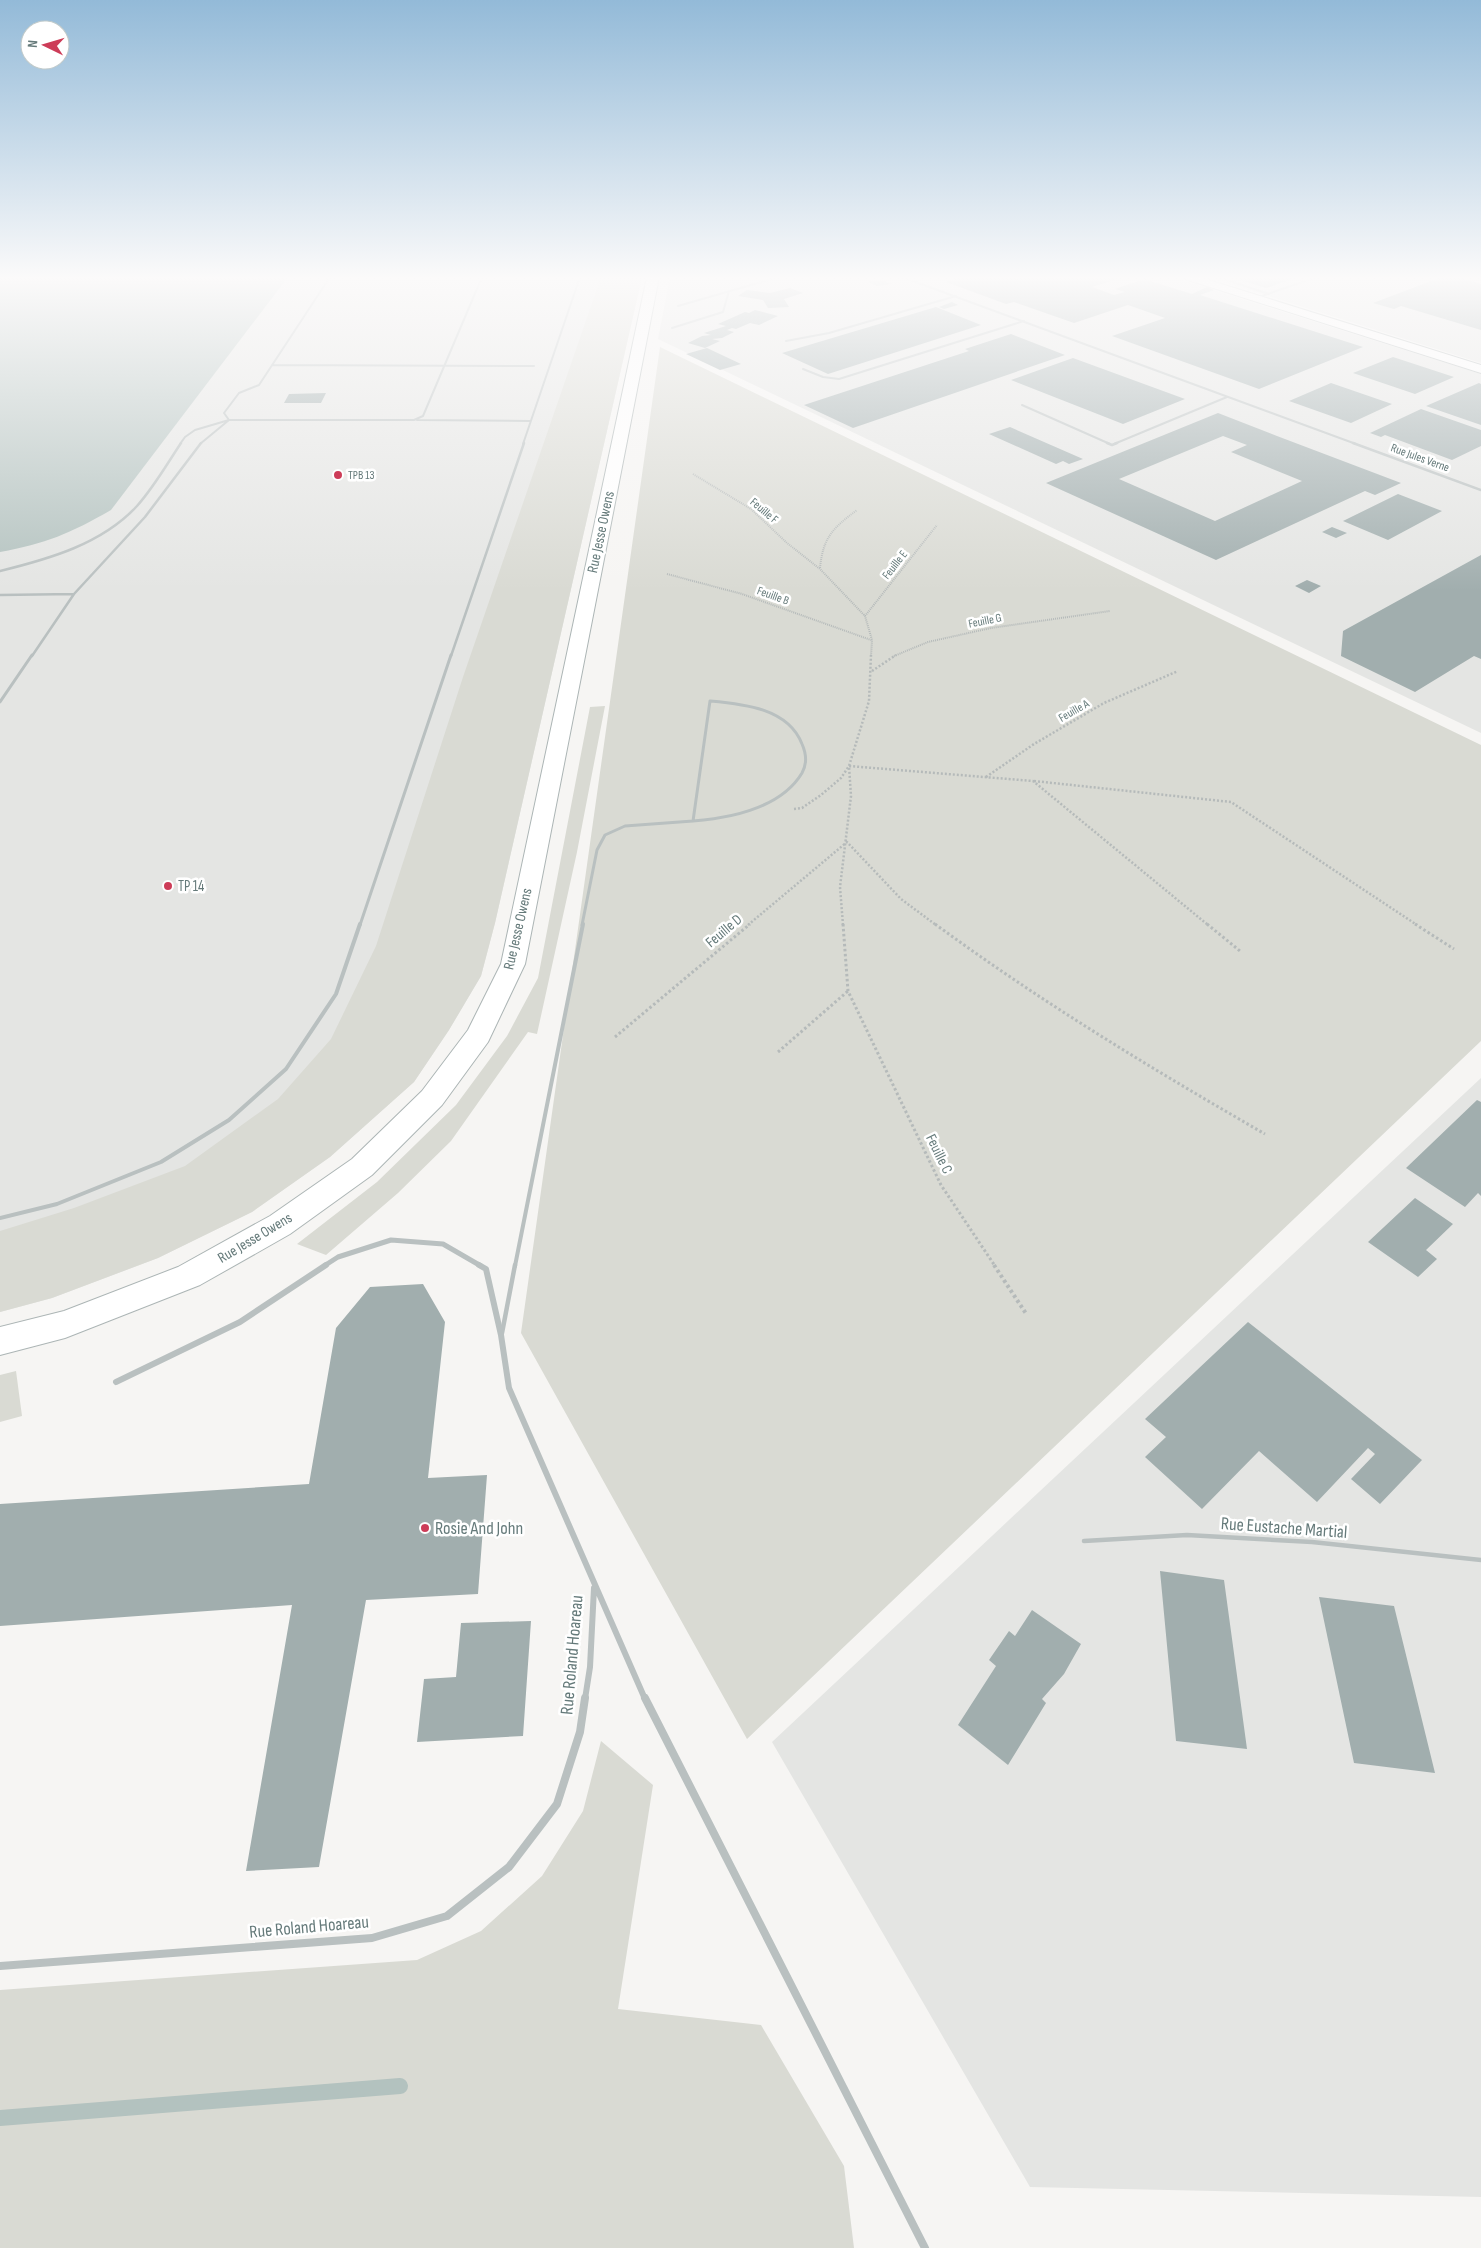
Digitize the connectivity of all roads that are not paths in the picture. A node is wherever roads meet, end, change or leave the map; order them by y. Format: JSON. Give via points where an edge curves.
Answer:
{"nodes":[{"id":1,"x":261,"y":382,"type":"edge"},
{"id":2,"x":437,"y":382,"type":"edge"},
{"id":3,"x":543,"y":382,"type":"edge"},
{"id":4,"x":632,"y":382,"type":"edge"},
{"id":5,"x":1187,"y":382,"type":"edge"},
{"id":6,"x":1228,"y":397,"type":"junction"},
{"id":7,"x":1022,"y":405,"type":"dead end"},
{"id":8,"x":229,"y":420,"type":"junction"},
{"id":9,"x":414,"y":420,"type":"junction"},
{"id":10,"x":530,"y":421,"type":"junction"},
{"id":11,"x":1481,"y":490,"type":"edge"},
{"id":12,"x":0,"y":572,"type":"edge"},
{"id":13,"x":74,"y":594,"type":"junction"},
{"id":14,"x":0,"y":595,"type":"edge"},
{"id":15,"x":0,"y":702,"type":"edge"},
{"id":16,"x":693,"y":822,"type":"junction"},
{"id":17,"x":0,"y":1218,"type":"edge"},
{"id":18,"x":501,"y":1335,"type":"junction"},
{"id":19,"x":0,"y":1342,"type":"edge"},
{"id":20,"x":116,"y":1382,"type":"dead end"},
{"id":21,"x":1084,"y":1541,"type":"dead end"},
{"id":22,"x":1481,"y":1560,"type":"edge"},
{"id":23,"x":594,"y":1586,"type":"junction"},
{"id":24,"x":0,"y":1966,"type":"edge"},
{"id":25,"x":924,"y":2248,"type":"edge"}],
"edges":[{"from":1,"to":8,"type":"lane","via":[[239,393],[224,413]]},
{"from":2,"to":9,"type":"lane","via":[[423,416]]},
{"from":3,"to":10,"type":"lane"},
{"from":4,"to":19,"type":"main road","name":"Rue Jesse Owens","via":[[513,964],[479,1035],[432,1098],[362,1167],[280,1225],[189,1276],[65,1324]]},
{"from":5,"to":6,"type":"lane","name":"Rue Jules Verne"},
{"from":6,"to":7,"type":"lane","via":[[1112,445]]},
{"from":6,"to":11,"type":"lane","name":"Rue Jules Verne"},
{"from":8,"to":9,"type":"lane"},
{"from":8,"to":12,"type":"lane","via":[[210,423],[185,437],[132,511],[113,527],[45,559]]},
{"from":8,"to":13,"type":"lane","via":[[212,429],[197,445],[155,506]]},
{"from":9,"to":10,"type":"lane"},
{"from":10,"to":17,"type":"lane","via":[[336,994],[286,1069],[229,1120],[161,1162],[57,1204]]},
{"from":13,"to":14,"type":"lane"},
{"from":13,"to":15,"type":"lane"},
{"from":16,"to":16,"type":"lane","via":[[768,803],[802,774],[806,757],[801,736],[779,716],[743,704],[710,701]]},
{"from":16,"to":18,"type":"lane","via":[[624,826],[606,834],[597,850]]},
{"from":18,"to":20,"type":"street","via":[[486,1269],[443,1244],[391,1240],[338,1257],[240,1322]]},
{"from":18,"to":23,"type":"street","via":[[510,1388]]},
{"from":21,"to":22,"type":"lane","name":"Rue Eustache Martial","via":[[1187,1535],[1312,1542]]},
{"from":23,"to":24,"type":"street","name":"Rue Roland Hoareau","via":[[590,1666],[580,1732],[557,1804],[509,1867],[447,1916],[372,1938]]},
{"from":23,"to":25,"type":"street","via":[[655,1721]]}]}
